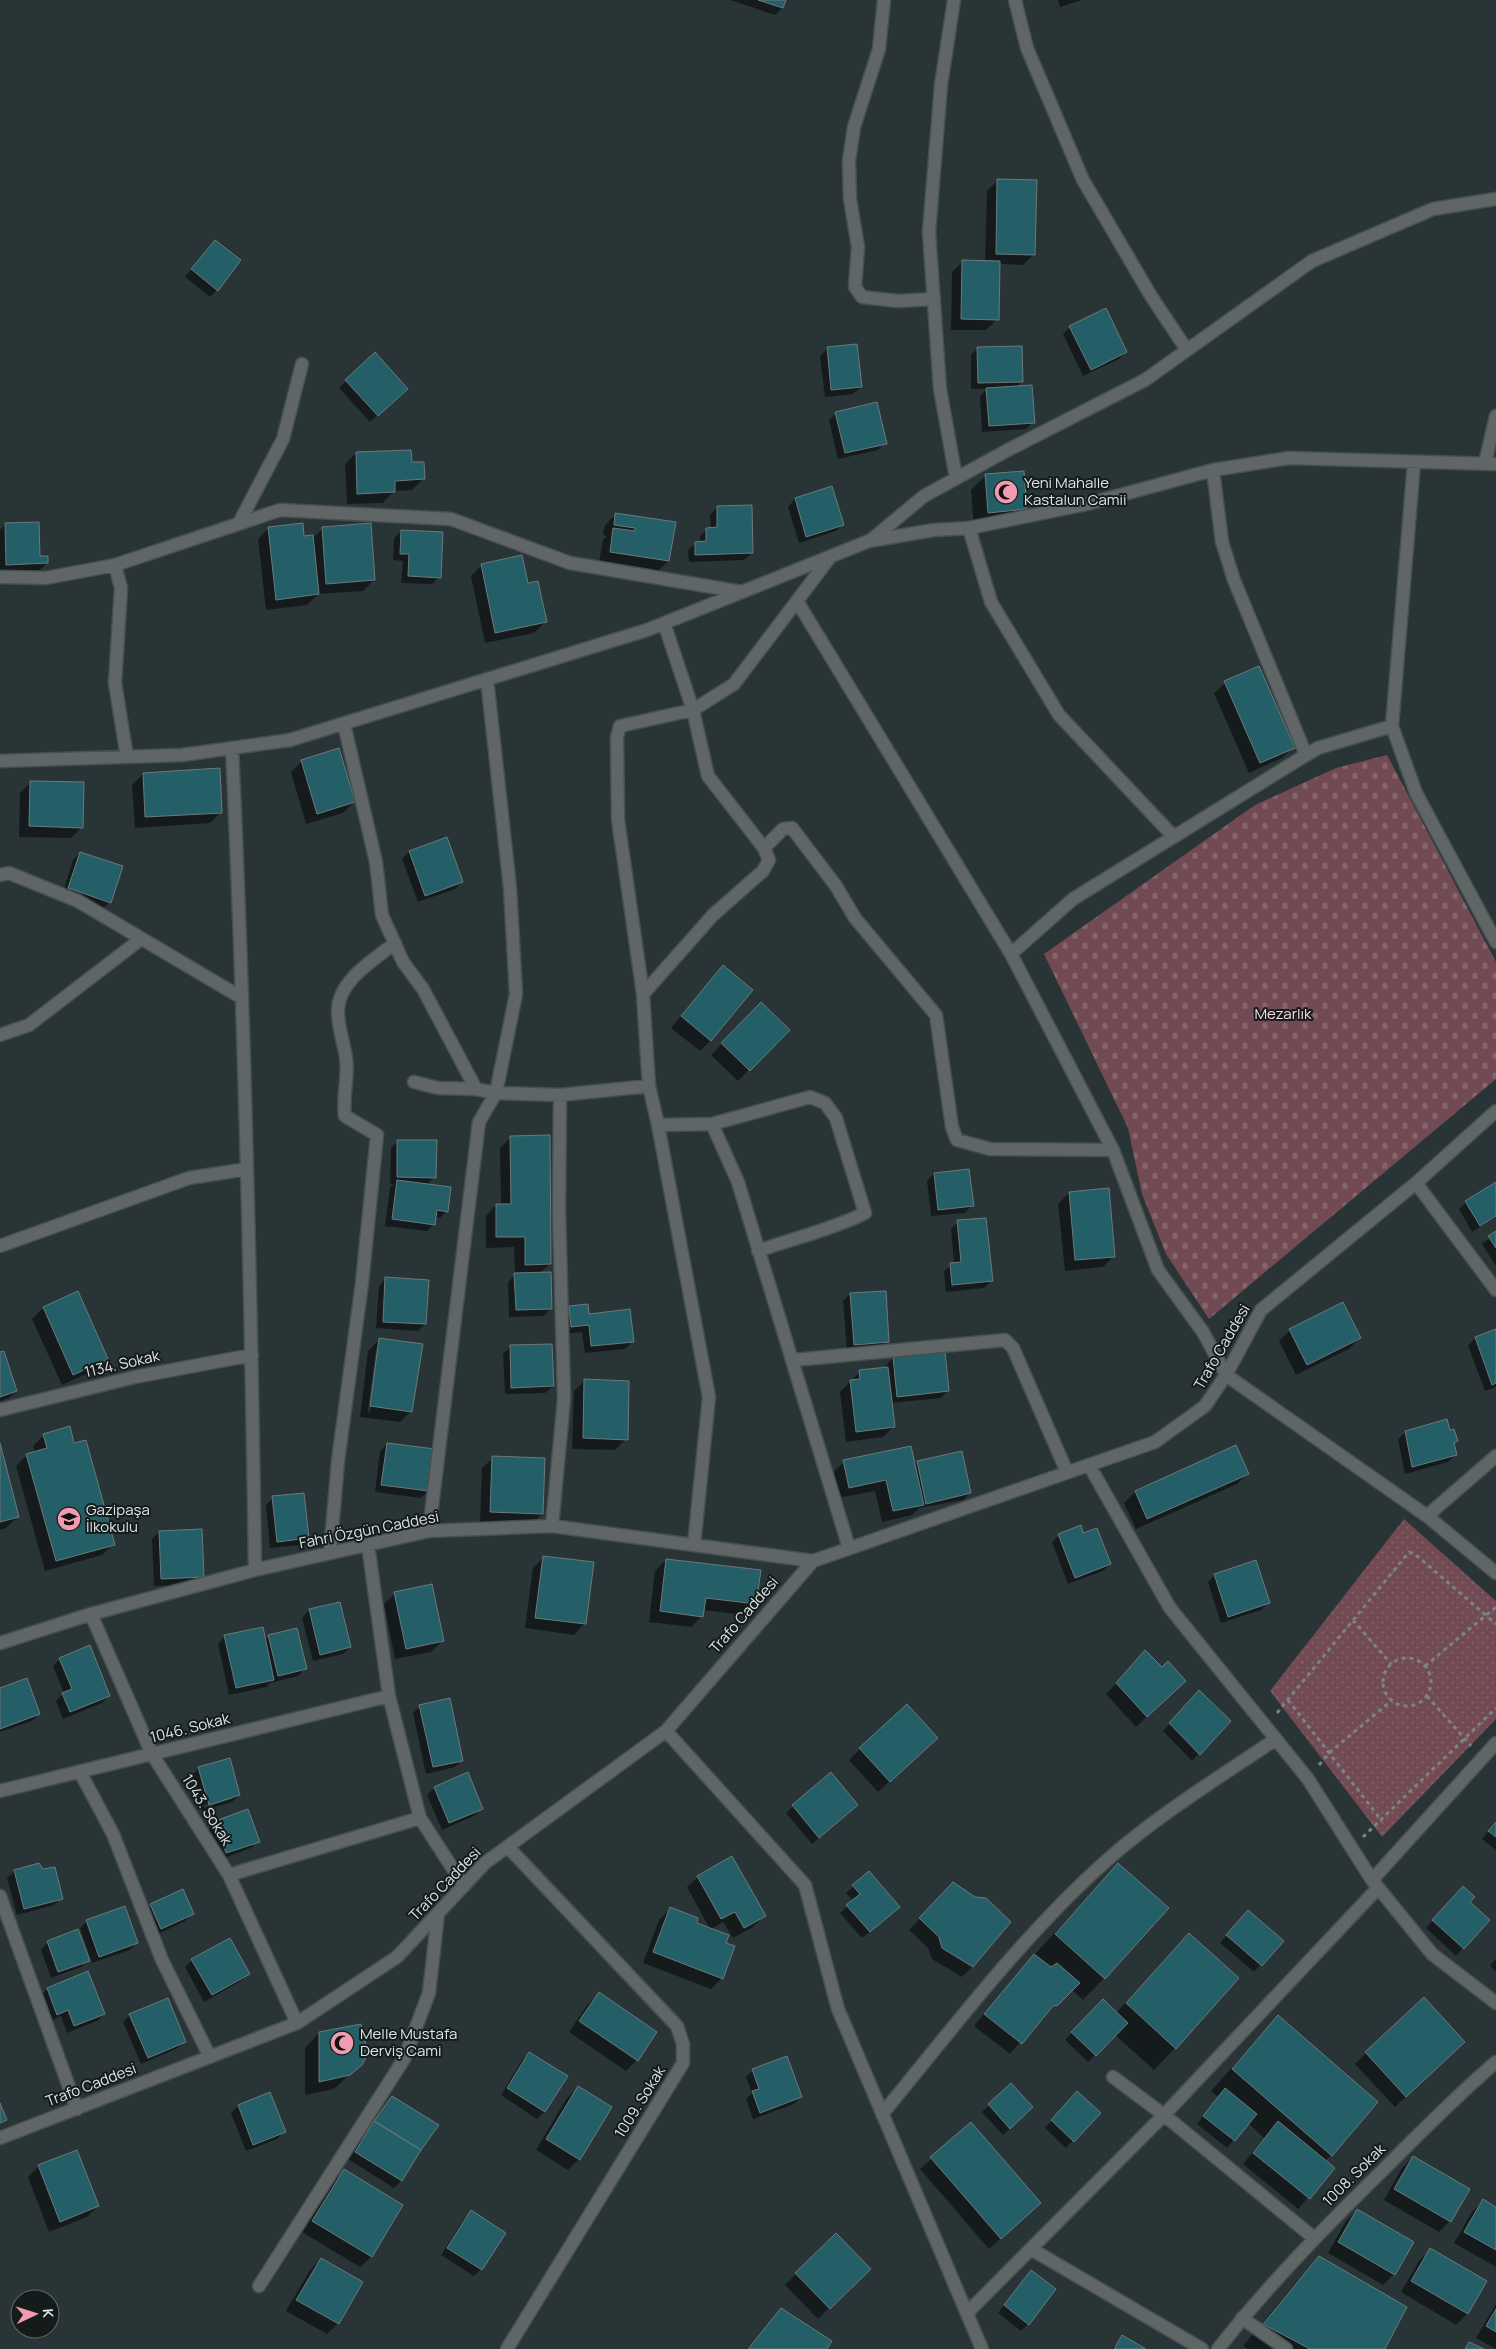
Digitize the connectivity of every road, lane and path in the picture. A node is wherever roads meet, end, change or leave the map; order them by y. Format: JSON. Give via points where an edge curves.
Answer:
{"nodes":[{"id":1,"x":884,"y":0,"type":"edge"},
{"id":2,"x":954,"y":0,"type":"edge"},
{"id":3,"x":1015,"y":0,"type":"edge"},
{"id":4,"x":1496,"y":199,"type":"edge"},
{"id":5,"x":934,"y":298,"type":"junction"},
{"id":6,"x":1187,"y":350,"type":"junction"},
{"id":7,"x":302,"y":364,"type":"dead end"},
{"id":8,"x":1496,"y":416,"type":"edge"},
{"id":9,"x":1414,"y":463,"type":"junction"},
{"id":10,"x":1491,"y":464,"type":"edge"},
{"id":11,"x":1213,"y":470,"type":"junction"},
{"id":12,"x":956,"y":478,"type":"junction"},
{"id":13,"x":239,"y":523,"type":"junction"},
{"id":14,"x":969,"y":528,"type":"junction"},
{"id":15,"x":869,"y":541,"type":"junction"},
{"id":16,"x":831,"y":556,"type":"junction"},
{"id":17,"x":115,"y":565,"type":"junction"},
{"id":18,"x":0,"y":577,"type":"edge"},
{"id":19,"x":743,"y":592,"type":"junction"},
{"id":20,"x":797,"y":601,"type":"junction"},
{"id":21,"x":664,"y":623,"type":"junction"},
{"id":22,"x":487,"y":679,"type":"junction"},
{"id":23,"x":694,"y":710,"type":"junction"},
{"id":24,"x":344,"y":724,"type":"junction"},
{"id":25,"x":1392,"y":726,"type":"junction"},
{"id":26,"x":232,"y":748,"type":"junction"},
{"id":27,"x":1306,"y":755,"type":"junction"},
{"id":28,"x":127,"y":757,"type":"junction"},
{"id":29,"x":0,"y":761,"type":"edge"},
{"id":30,"x":1174,"y":837,"type":"junction"},
{"id":31,"x":764,"y":848,"type":"junction"},
{"id":32,"x":0,"y":875,"type":"edge"},
{"id":33,"x":141,"y":939,"type":"junction"},
{"id":34,"x":1496,"y":942,"type":"edge"},
{"id":35,"x":395,"y":943,"type":"junction"},
{"id":36,"x":1011,"y":954,"type":"junction"},
{"id":37,"x":643,"y":994,"type":"junction"},
{"id":38,"x":242,"y":998,"type":"junction"},
{"id":39,"x":0,"y":1035,"type":"edge"},
{"id":40,"x":414,"y":1082,"type":"dead end"},
{"id":41,"x":649,"y":1086,"type":"junction"},
{"id":42,"x":476,"y":1089,"type":"junction"},
{"id":43,"x":496,"y":1094,"type":"junction"},
{"id":44,"x":560,"y":1095,"type":"junction"},
{"id":45,"x":1496,"y":1111,"type":"edge"},
{"id":46,"x":712,"y":1124,"type":"junction"},
{"id":47,"x":658,"y":1125,"type":"junction"},
{"id":48,"x":1112,"y":1150,"type":"junction"},
{"id":49,"x":247,"y":1169,"type":"junction"},
{"id":50,"x":1416,"y":1183,"type":"junction"},
{"id":51,"x":0,"y":1246,"type":"edge"},
{"id":52,"x":758,"y":1251,"type":"junction"},
{"id":53,"x":1496,"y":1290,"type":"edge"},
{"id":54,"x":252,"y":1355,"type":"junction"},
{"id":55,"x":794,"y":1360,"type":"junction"},
{"id":56,"x":1226,"y":1374,"type":"junction"},
{"id":57,"x":0,"y":1410,"type":"edge"},
{"id":58,"x":1496,"y":1456,"type":"edge"},
{"id":59,"x":1089,"y":1465,"type":"junction"},
{"id":60,"x":1067,"y":1472,"type":"junction"},
{"id":61,"x":1427,"y":1516,"type":"junction"},
{"id":62,"x":552,"y":1526,"type":"junction"},
{"id":63,"x":429,"y":1531,"type":"junction"},
{"id":64,"x":368,"y":1545,"type":"junction"},
{"id":65,"x":694,"y":1545,"type":"junction"},
{"id":66,"x":849,"y":1548,"type":"junction"},
{"id":67,"x":330,"y":1553,"type":"junction"},
{"id":68,"x":813,"y":1561,"type":"junction"},
{"id":69,"x":255,"y":1570,"type":"junction"},
{"id":70,"x":1496,"y":1573,"type":"edge"},
{"id":71,"x":1496,"y":1606,"type":"edge"},
{"id":72,"x":91,"y":1614,"type":"junction"},
{"id":73,"x":1486,"y":1615,"type":"junction"},
{"id":74,"x":1353,"y":1620,"type":"junction"},
{"id":75,"x":1496,"y":1624,"type":"edge"},
{"id":76,"x":0,"y":1643,"type":"edge"},
{"id":77,"x":1390,"y":1664,"type":"junction"},
{"id":78,"x":1425,"y":1666,"type":"junction"},
{"id":79,"x":389,"y":1696,"type":"junction"},
{"id":80,"x":1427,"y":1696,"type":"junction"},
{"id":81,"x":1288,"y":1700,"type":"junction"},
{"id":82,"x":1391,"y":1701,"type":"junction"},
{"id":83,"x":1496,"y":1708,"type":"edge"},
{"id":84,"x":1265,"y":1726,"type":"junction"},
{"id":85,"x":666,"y":1731,"type":"junction"},
{"id":86,"x":1464,"y":1739,"type":"junction"},
{"id":87,"x":1276,"y":1740,"type":"junction"},
{"id":88,"x":1496,"y":1743,"type":"edge"},
{"id":89,"x":1329,"y":1753,"type":"junction"},
{"id":90,"x":152,"y":1754,"type":"junction"},
{"id":91,"x":1481,"y":1758,"type":"junction"},
{"id":92,"x":80,"y":1772,"type":"junction"},
{"id":93,"x":1308,"y":1780,"type":"junction"},
{"id":94,"x":0,"y":1791,"type":"edge"},
{"id":95,"x":420,"y":1818,"type":"junction"},
{"id":96,"x":1382,"y":1821,"type":"junction"},
{"id":97,"x":508,"y":1847,"type":"junction"},
{"id":98,"x":1352,"y":1848,"type":"junction"},
{"id":99,"x":229,"y":1875,"type":"junction"},
{"id":100,"x":1375,"y":1884,"type":"junction"},
{"id":101,"x":464,"y":1886,"type":"junction"},
{"id":102,"x":0,"y":1896,"type":"edge"},
{"id":103,"x":438,"y":1914,"type":"junction"},
{"id":104,"x":1496,"y":2002,"type":"edge"},
{"id":105,"x":297,"y":2023,"type":"junction"},
{"id":106,"x":210,"y":2057,"type":"junction"},
{"id":107,"x":1496,"y":2062,"type":"edge"},
{"id":108,"x":1113,"y":2077,"type":"dead end"},
{"id":109,"x":76,"y":2108,"type":"junction"},
{"id":110,"x":882,"y":2114,"type":"junction"},
{"id":111,"x":1164,"y":2116,"type":"junction"},
{"id":112,"x":0,"y":2138,"type":"edge"},
{"id":113,"x":1314,"y":2238,"type":"junction"},
{"id":114,"x":1031,"y":2249,"type":"junction"},
{"id":115,"x":259,"y":2286,"type":"dead end"},
{"id":116,"x":967,"y":2313,"type":"junction"},
{"id":117,"x":1242,"y":2318,"type":"junction"},
{"id":118,"x":507,"y":2349,"type":"edge"},
{"id":119,"x":982,"y":2349,"type":"edge"},
{"id":120,"x":1202,"y":2349,"type":"edge"},
{"id":121,"x":1218,"y":2349,"type":"edge"},
{"id":122,"x":1286,"y":2349,"type":"edge"}],
"edges":[{"from":1,"to":5,"type":"street","via":[[879,49],[854,127],[849,161],[850,199],[858,247],[855,287],[862,297],[898,301]]},
{"from":2,"to":5,"type":"street","via":[[942,85],[929,232]]},
{"from":3,"to":6,"type":"street","via":[[1027,48],[1083,180],[1151,296]]},
{"from":4,"to":6,"type":"street","via":[[1433,209],[1312,261]]},
{"from":5,"to":12,"type":"street","via":[[940,389]]},
{"from":6,"to":12,"type":"street","via":[[1144,380]]},
{"from":7,"to":13,"type":"street","via":[[283,439]]},
{"from":8,"to":10,"type":"street"},
{"from":9,"to":10,"type":"street"},
{"from":9,"to":11,"type":"street","via":[[1289,458]]},
{"from":9,"to":25,"type":"street"},
{"from":11,"to":14,"type":"street","via":[[1087,504]]},
{"from":11,"to":27,"type":"street","via":[[1222,542],[1234,580]]},
{"from":12,"to":15,"type":"street","via":[[924,496]]},
{"from":13,"to":17,"type":"street"},
{"from":13,"to":19,"type":"street","via":[[280,510],[451,519],[570,563]]},
{"from":14,"to":15,"type":"street","via":[[934,530]]},
{"from":14,"to":30,"type":"street","via":[[991,602],[1059,716]]},
{"from":15,"to":16,"type":"street"},
{"from":16,"to":19,"type":"street"},
{"from":16,"to":20,"type":"street"},
{"from":17,"to":18,"type":"street","via":[[46,578]]},
{"from":17,"to":28,"type":"street","via":[[121,588],[115,683]]},
{"from":19,"to":21,"type":"street"},
{"from":20,"to":23,"type":"street","via":[[734,684]]},
{"from":20,"to":36,"type":"street"},
{"from":21,"to":22,"type":"street"},
{"from":21,"to":23,"type":"street"},
{"from":22,"to":24,"type":"street"},
{"from":22,"to":43,"type":"street","via":[[510,888],[516,994]]},
{"from":23,"to":31,"type":"street","via":[[708,776]]},
{"from":23,"to":37,"type":"street","via":[[620,726],[617,737],[618,820]]},
{"from":24,"to":26,"type":"street","via":[[290,740]]},
{"from":24,"to":35,"type":"street","via":[[376,862],[382,915]]},
{"from":25,"to":27,"type":"street","via":[[1318,748]]},
{"from":25,"to":34,"type":"street","via":[[1416,793]]},
{"from":26,"to":28,"type":"street","via":[[182,755]]},
{"from":26,"to":38,"type":"street"},
{"from":27,"to":30,"type":"street"},
{"from":28,"to":29,"type":"street"},
{"from":30,"to":36,"type":"street","via":[[1073,899]]},
{"from":31,"to":37,"type":"street","via":[[769,860],[763,871],[713,915]]},
{"from":31,"to":48,"type":"street","via":[[783,829],[792,828],[836,886],[855,918],[936,1015],[952,1127],[957,1140],[990,1149]]},
{"from":32,"to":33,"type":"street","via":[[9,873],[78,901]]},
{"from":33,"to":38,"type":"street"},
{"from":33,"to":39,"type":"street","via":[[29,1025]]},
{"from":35,"to":42,"type":"street"},
{"from":35,"to":67,"type":"street","via":[[356,974],[343,991],[337,1011],[347,1060],[345,1116],[377,1135]]},
{"from":36,"to":48,"type":"street"},
{"from":37,"to":41,"type":"street"},
{"from":38,"to":49,"type":"street"},
{"from":40,"to":42,"type":"street","via":[[438,1088]]},
{"from":41,"to":44,"type":"street"},
{"from":41,"to":47,"type":"street"},
{"from":42,"to":43,"type":"street"},
{"from":43,"to":44,"type":"street"},
{"from":43,"to":63,"type":"street","via":[[479,1122]]},
{"from":44,"to":62,"type":"street","via":[[559,1211],[564,1399]]},
{"from":45,"to":50,"type":"street","name":"Trafo Caddesi"},
{"from":46,"to":47,"type":"street"},
{"from":46,"to":52,"type":"street","via":[[738,1182]]},
{"from":46,"to":52,"type":"street","via":[[810,1097],[825,1103],[836,1118],[865,1213],[848,1222]]},
{"from":47,"to":65,"type":"street","via":[[708,1396]]},
{"from":48,"to":56,"type":"street","via":[[1158,1270],[1203,1332]]},
{"from":49,"to":51,"type":"street","via":[[189,1178]]},
{"from":49,"to":54,"type":"street"},
{"from":50,"to":53,"type":"street"},
{"from":50,"to":56,"type":"street","name":"Trafo Caddesi","via":[[1261,1310]]},
{"from":52,"to":55,"type":"street"},
{"from":54,"to":57,"type":"street","name":"1134. Sokak","via":[[135,1377]]},
{"from":54,"to":69,"type":"street"},
{"from":55,"to":60,"type":"street","via":[[1005,1340],[1013,1348]]},
{"from":55,"to":66,"type":"street"},
{"from":56,"to":59,"type":"street","name":"Trafo Caddesi","via":[[1205,1406],[1155,1442]]},
{"from":56,"to":61,"type":"street"},
{"from":58,"to":61,"type":"street"},
{"from":59,"to":60,"type":"street","name":"Trafo Caddesi"},
{"from":59,"to":84,"type":"street","via":[[1170,1608]]},
{"from":60,"to":66,"type":"street","name":"Trafo Caddesi"},
{"from":61,"to":70,"type":"street"},
{"from":62,"to":63,"type":"street","name":"Fahri Özgün Caddesi"},
{"from":62,"to":65,"type":"street","name":"Fahri Özgün Caddesi"},
{"from":63,"to":64,"type":"street","name":"Fahri Özgün Caddesi"},
{"from":64,"to":67,"type":"street","name":"Fahri Özgün Caddesi"},
{"from":64,"to":79,"type":"street"},
{"from":65,"to":68,"type":"street","name":"Fahri Özgün Caddesi"},
{"from":66,"to":68,"type":"street","name":"Trafo Caddesi"},
{"from":67,"to":69,"type":"street","name":"Fahri Özgün Caddesi"},
{"from":68,"to":85,"type":"street","name":"Trafo Caddesi"},
{"from":69,"to":72,"type":"street","name":"Fahri Özgün Caddesi"},
{"from":71,"to":73,"type":"path"},
{"from":72,"to":76,"type":"street","name":"Fahri Özgün Caddesi"},
{"from":72,"to":90,"type":"street","name":"1043. Sokak"},
{"from":73,"to":74,"type":"path","via":[[1409,1552]]},
{"from":73,"to":75,"type":"path"},
{"from":73,"to":78,"type":"path"},
{"from":74,"to":77,"type":"path"},
{"from":74,"to":81,"type":"path"},
{"from":77,"to":78,"type":"path","via":[[1412,1658]]},
{"from":77,"to":82,"type":"path","via":[[1382,1687]]},
{"from":78,"to":80,"type":"path","via":[[1431,1681]]},
{"from":79,"to":90,"type":"street","name":"1046. Sokak"},
{"from":79,"to":95,"type":"street"},
{"from":80,"to":82,"type":"path","via":[[1421,1702],[1406,1707]]},
{"from":80,"to":86,"type":"path"},
{"from":81,"to":84,"type":"path"},
{"from":81,"to":89,"type":"path"},
{"from":82,"to":89,"type":"path"},
{"from":83,"to":86,"type":"path"},
{"from":84,"to":87,"type":"street"},
{"from":85,"to":97,"type":"street","name":"Trafo Caddesi"},
{"from":85,"to":110,"type":"street","via":[[805,1885],[838,2009]]},
{"from":86,"to":91,"type":"path"},
{"from":86,"to":96,"type":"path"},
{"from":87,"to":93,"type":"street"},
{"from":87,"to":110,"type":"street","via":[[1161,1816],[1106,1861],[1027,1938]]},
{"from":88,"to":91,"type":"street"},
{"from":89,"to":93,"type":"path"},
{"from":89,"to":96,"type":"path"},
{"from":90,"to":92,"type":"street","name":"1046. Sokak"},
{"from":90,"to":99,"type":"street","name":"1043. Sokak"},
{"from":91,"to":100,"type":"street"},
{"from":92,"to":94,"type":"street","name":"1046. Sokak"},
{"from":92,"to":106,"type":"street","via":[[113,1834],[162,1960]]},
{"from":93,"to":98,"type":"street"},
{"from":95,"to":99,"type":"street"},
{"from":95,"to":101,"type":"street"},
{"from":96,"to":98,"type":"path"},
{"from":97,"to":101,"type":"street","name":"Trafo Caddesi","via":[[485,1863]]},
{"from":97,"to":118,"type":"street","name":"1009. Sokak","via":[[677,2026],[683,2044],[683,2063]]},
{"from":98,"to":100,"type":"street"},
{"from":99,"to":105,"type":"street","name":"1043. Sokak"},
{"from":100,"to":104,"type":"street","via":[[1432,1954]]},
{"from":100,"to":111,"type":"street"},
{"from":101,"to":103,"type":"street","name":"Trafo Caddesi"},
{"from":102,"to":109,"type":"street"},
{"from":103,"to":105,"type":"street","name":"Trafo Caddesi","via":[[397,1957]]},
{"from":103,"to":115,"type":"street","via":[[429,1993],[404,2059]]},
{"from":105,"to":106,"type":"street","name":"Trafo Caddesi"},
{"from":106,"to":109,"type":"street","name":"Trafo Caddesi"},
{"from":107,"to":113,"type":"street","name":"1008. Sokak","via":[[1465,2088]]},
{"from":108,"to":111,"type":"street"},
{"from":109,"to":112,"type":"street","name":"Trafo Caddesi"},
{"from":110,"to":116,"type":"street"},
{"from":111,"to":113,"type":"street"},
{"from":111,"to":114,"type":"street"},
{"from":113,"to":117,"type":"street","name":"1008. Sokak"},
{"from":114,"to":116,"type":"street"},
{"from":114,"to":120,"type":"street"},
{"from":116,"to":119,"type":"street"},
{"from":117,"to":121,"type":"street","name":"1008. Sokak"},
{"from":117,"to":122,"type":"street"}]}
